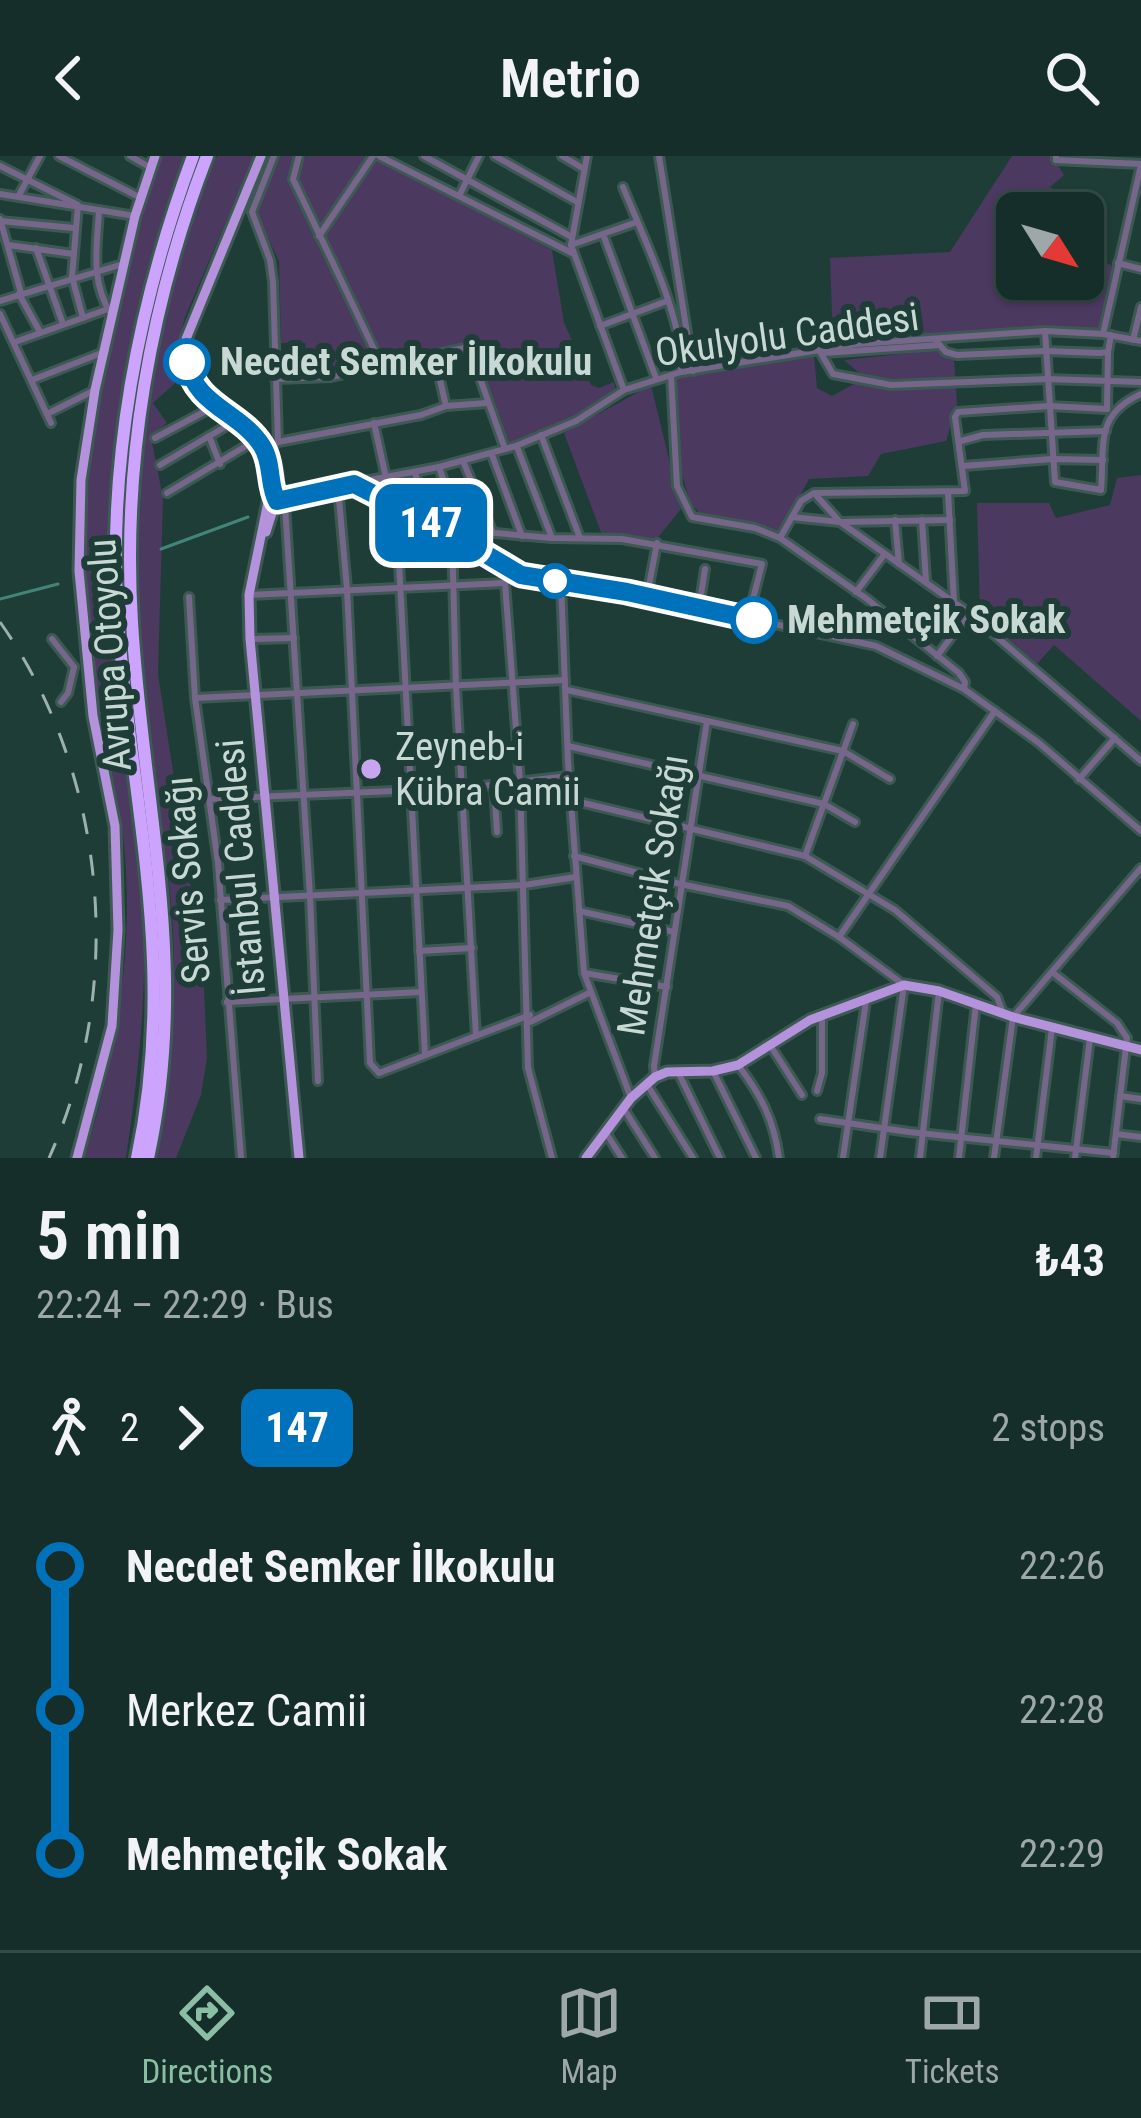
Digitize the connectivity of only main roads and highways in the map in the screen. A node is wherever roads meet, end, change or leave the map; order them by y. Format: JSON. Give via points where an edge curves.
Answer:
{"nodes":[{"id":1,"x":155,"y":156,"type":"edge"},
{"id":2,"x":193,"y":156,"type":"edge"},
{"id":3,"x":207,"y":156,"type":"edge"},
{"id":4,"x":261,"y":156,"type":"edge"},
{"id":5,"x":236,"y":420,"type":"junction"},
{"id":6,"x":270,"y":448,"type":"junction"},
{"id":7,"x":270,"y":477,"type":"junction"},
{"id":8,"x":279,"y":504,"type":"junction"},
{"id":9,"x":263,"y":520,"type":"junction"},
{"id":10,"x":253,"y":571,"type":"junction"},
{"id":11,"x":1141,"y":1050,"type":"edge"},
{"id":12,"x":77,"y":1158,"type":"edge"},
{"id":13,"x":137,"y":1158,"type":"edge"},
{"id":14,"x":148,"y":1158,"type":"edge"},
{"id":15,"x":298,"y":1158,"type":"edge"},
{"id":16,"x":586,"y":1158,"type":"edge"}],
"edges":[{"from":1,"to":12,"type":"main road","via":[[110,313],[78,522],[87,665],[115,826],[118,930],[112,1027]]},
{"from":2,"to":13,"type":"highway","name":"Avrupa Otoyolu","via":[[139,340],[118,503],[118,624],[154,946],[152,1059]]},
{"from":3,"to":14,"type":"highway","name":"Avrupa Otoyolu","via":[[156,325],[130,504],[133,637],[166,956],[163,1065]]},
{"from":4,"to":5,"type":"main road","name":"İstanbul Caddesi","via":[[186,339],[194,385]]},
{"from":5,"to":6,"type":"main road","name":"İstanbul Caddesi"},
{"from":5,"to":6,"type":"main road","name":"İstanbul Caddesi"},
{"from":6,"to":7,"type":"main road","name":"İstanbul Caddesi"},
{"from":6,"to":8,"type":"main road","name":"İstanbul Caddesi"},
{"from":7,"to":8,"type":"main road"},
{"from":7,"to":9,"type":"main road","name":"İstanbul Caddesi"},
{"from":8,"to":9,"type":"main road"},
{"from":8,"to":10,"type":"main road","name":"İstanbul Caddesi"},
{"from":9,"to":10,"type":"main road","name":"İstanbul Caddesi"},
{"from":10,"to":15,"type":"main road","name":"İstanbul Caddesi","via":[[250,640]]},
{"from":11,"to":16,"type":"main road","via":[[904,985],[821,1015],[738,1065],[651,1080]]}]}
